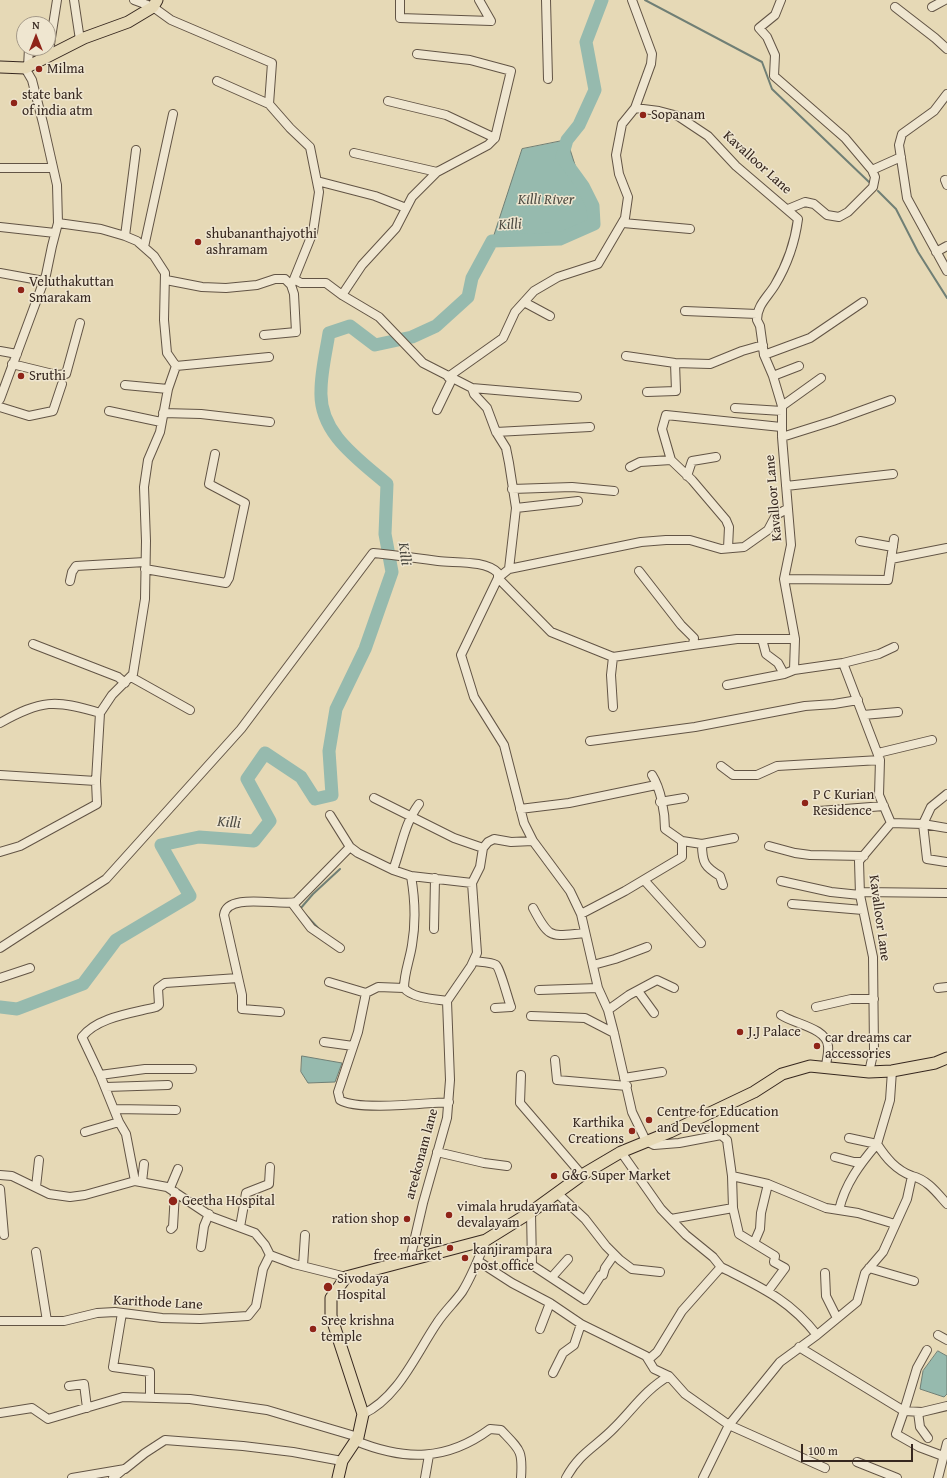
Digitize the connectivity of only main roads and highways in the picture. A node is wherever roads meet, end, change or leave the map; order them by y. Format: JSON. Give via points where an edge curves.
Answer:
{"nodes":[{"id":1,"x":155,"y":3,"type":"edge"},
{"id":2,"x":0,"y":67,"type":"edge"},
{"id":3,"x":947,"y":1058,"type":"edge"},
{"id":4,"x":338,"y":1478,"type":"edge"}],
"edges":[{"from":1,"to":2,"type":"main road","via":[[128,22],[80,40],[26,68]]},
{"from":3,"to":4,"type":"main road","via":[[935,1063],[892,1071],[869,1072],[810,1066],[782,1074],[754,1092],[670,1132],[620,1152],[486,1240],[346,1277],[331,1298],[331,1316],[364,1414],[357,1439],[342,1461]]}]}
